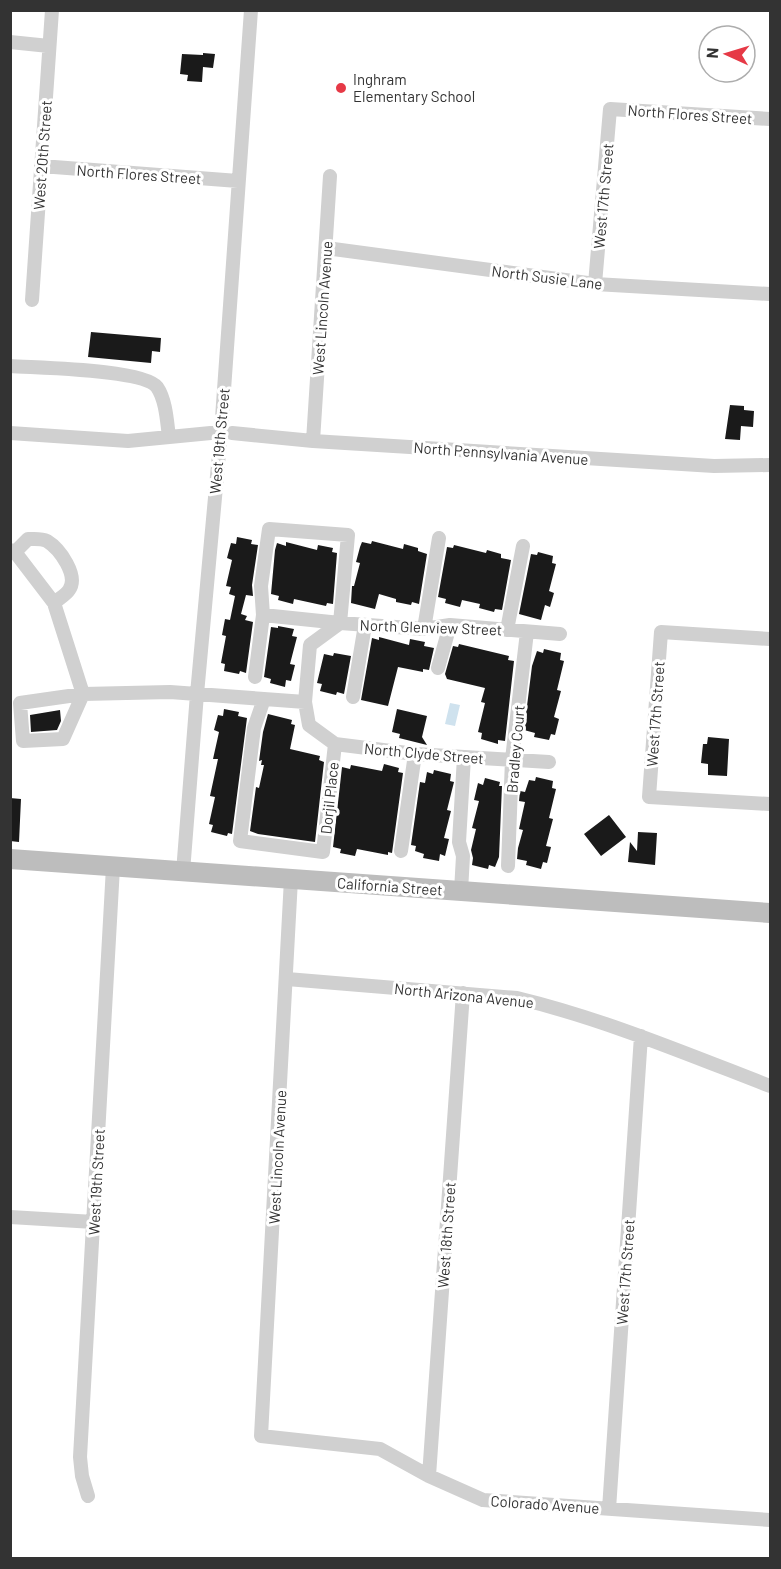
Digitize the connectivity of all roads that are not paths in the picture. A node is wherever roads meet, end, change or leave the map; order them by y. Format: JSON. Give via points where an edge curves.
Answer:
{"nodes":[{"id":1,"x":52,"y":10,"type":"edge"},
{"id":2,"x":251,"y":10,"type":"edge"},
{"id":3,"x":10,"y":42,"type":"edge"},
{"id":4,"x":49,"y":46,"type":"junction"},
{"id":5,"x":610,"y":109,"type":"joint"},
{"id":6,"x":771,"y":119,"type":"edge"},
{"id":7,"x":41,"y":166,"type":"junction"},
{"id":8,"x":330,"y":176,"type":"dead end"},
{"id":9,"x":238,"y":181,"type":"junction"},
{"id":10,"x":326,"y":248,"type":"junction"},
{"id":11,"x":595,"y":284,"type":"junction"},
{"id":12,"x":771,"y":294,"type":"edge"},
{"id":13,"x":32,"y":300,"type":"dead end"},
{"id":14,"x":10,"y":366,"type":"edge"},
{"id":15,"x":10,"y":433,"type":"edge"},
{"id":16,"x":227,"y":433,"type":"junction"},
{"id":17,"x":169,"y":437,"type":"junction"},
{"id":18,"x":313,"y":441,"type":"junction"},
{"id":19,"x":771,"y":465,"type":"edge"},
{"id":20,"x":439,"y":538,"type":"dead end"},
{"id":21,"x":523,"y":546,"type":"dead end"},
{"id":22,"x":13,"y":551,"type":"edge"},
{"id":23,"x":54,"y":603,"type":"junction"},
{"id":24,"x":263,"y":615,"type":"junction"},
{"id":25,"x":340,"y":623,"type":"junction"},
{"id":26,"x":365,"y":625,"type":"junction"},
{"id":27,"x":450,"y":625,"type":"junction"},
{"id":28,"x":424,"y":629,"type":"junction"},
{"id":29,"x":507,"y":630,"type":"junction"},
{"id":30,"x":527,"y":632,"type":"junction"},
{"id":31,"x":560,"y":634,"type":"dead end"},
{"id":32,"x":771,"y":639,"type":"edge"},
{"id":33,"x":438,"y":668,"type":"dead end"},
{"id":34,"x":255,"y":677,"type":"dead end"},
{"id":35,"x":83,"y":694,"type":"junction"},
{"id":36,"x":196,"y":694,"type":"junction"},
{"id":37,"x":353,"y":697,"type":"dead end"},
{"id":38,"x":264,"y":699,"type":"junction"},
{"id":39,"x":304,"y":702,"type":"junction"},
{"id":40,"x":335,"y":744,"type":"junction"},
{"id":41,"x":415,"y":754,"type":"junction"},
{"id":42,"x":464,"y":757,"type":"junction"},
{"id":43,"x":512,"y":759,"type":"junction"},
{"id":44,"x":549,"y":762,"type":"dead end"},
{"id":45,"x":771,"y":804,"type":"edge"},
{"id":46,"x":401,"y":851,"type":"dead end"},
{"id":47,"x":10,"y":859,"type":"edge"},
{"id":48,"x":508,"y":866,"type":"dead end"},
{"id":49,"x":113,"y":867,"type":"junction"},
{"id":50,"x":183,"y":872,"type":"junction"},
{"id":51,"x":291,"y":879,"type":"junction"},
{"id":52,"x":460,"y":891,"type":"junction"},
{"id":53,"x":771,"y":913,"type":"edge"},
{"id":54,"x":287,"y":979,"type":"junction"},
{"id":55,"x":463,"y":993,"type":"junction"},
{"id":56,"x":641,"y":1036,"type":"junction"},
{"id":57,"x":771,"y":1086,"type":"edge"},
{"id":58,"x":10,"y":1217,"type":"edge"},
{"id":59,"x":94,"y":1222,"type":"junction"},
{"id":60,"x":261,"y":1436,"type":"joint"},
{"id":61,"x":429,"y":1476,"type":"junction"},
{"id":62,"x":88,"y":1496,"type":"dead end"},
{"id":63,"x":609,"y":1509,"type":"junction"},
{"id":64,"x":771,"y":1520,"type":"edge"}],
"edges":[{"from":1,"to":4,"type":"street","name":"West 20th Street"},
{"from":2,"to":9,"type":"street","name":"West 19th Street"},
{"from":3,"to":4,"type":"street"},
{"from":4,"to":7,"type":"street","name":"West 20th Street"},
{"from":5,"to":6,"type":"street","name":"North Flores Street"},
{"from":5,"to":11,"type":"street","name":"West 17th Street"},
{"from":7,"to":9,"type":"street","name":"North Flores Street"},
{"from":7,"to":13,"type":"street","name":"West 20th Street"},
{"from":8,"to":10,"type":"street","name":"West Lincoln Avenue"},
{"from":9,"to":16,"type":"street","name":"West 19th Street"},
{"from":10,"to":11,"type":"street","name":"North Susie Lane"},
{"from":10,"to":18,"type":"street","name":"West Lincoln Avenue"},
{"from":11,"to":12,"type":"street","name":"North Susie Lane"},
{"from":14,"to":17,"type":"street","via":[[111,372],[149,380],[158,388]]},
{"from":15,"to":17,"type":"street","name":"North Pennsylvania Avenue","via":[[128,441]]},
{"from":16,"to":17,"type":"street","name":"North Pennsylvania Avenue"},
{"from":16,"to":18,"type":"street","name":"North Pennsylvania Avenue"},
{"from":16,"to":36,"type":"street","name":"West 19th Street"},
{"from":18,"to":19,"type":"street","name":"North Pennsylvania Avenue","via":[[714,466]]},
{"from":20,"to":28,"type":"street"},
{"from":21,"to":29,"type":"street"},
{"from":22,"to":23,"type":"street"},
{"from":22,"to":23,"type":"street","via":[[28,539],[40,539],[49,542],[70,568],[73,579],[69,591]]},
{"from":23,"to":35,"type":"street"},
{"from":24,"to":25,"type":"street"},
{"from":24,"to":25,"type":"street","via":[[261,586],[269,529],[348,536]]},
{"from":24,"to":34,"type":"street"},
{"from":25,"to":26,"type":"street","name":"North Glenview Street"},
{"from":25,"to":39,"type":"street","name":"North Glenview Street","via":[[310,645]]},
{"from":26,"to":28,"type":"street","name":"North Glenview Street"},
{"from":26,"to":37,"type":"street"},
{"from":27,"to":28,"type":"street","name":"North Glenview Street"},
{"from":27,"to":29,"type":"street","name":"North Glenview Street"},
{"from":27,"to":33,"type":"street"},
{"from":29,"to":30,"type":"street","name":"North Glenview Street"},
{"from":30,"to":31,"type":"street","name":"North Glenview Street"},
{"from":30,"to":43,"type":"street","name":"Bradley Court"},
{"from":32,"to":45,"type":"street","name":"West 17th Street","via":[[662,632],[649,797]]},
{"from":35,"to":35,"type":"street","via":[[20,703],[23,741],[63,739]]},
{"from":35,"to":36,"type":"street"},
{"from":36,"to":38,"type":"street"},
{"from":36,"to":50,"type":"street","name":"West 19th Street"},
{"from":38,"to":39,"type":"street"},
{"from":38,"to":40,"type":"street","name":"Dorjil Place","via":[[254,728],[240,841],[323,852]]},
{"from":39,"to":40,"type":"street","name":"North Glenview Street","via":[[309,725]]},
{"from":40,"to":41,"type":"street","name":"North Clyde Street"},
{"from":41,"to":42,"type":"street","name":"North Clyde Street"},
{"from":41,"to":46,"type":"street"},
{"from":42,"to":43,"type":"street","name":"North Clyde Street"},
{"from":42,"to":52,"type":"street"},
{"from":43,"to":44,"type":"street","name":"North Clyde Street"},
{"from":43,"to":48,"type":"street","name":"Bradley Court"},
{"from":47,"to":49,"type":"street","name":"California Street"},
{"from":49,"to":50,"type":"street","name":"California Street"},
{"from":49,"to":59,"type":"street","name":"West 19th Street"},
{"from":50,"to":51,"type":"street","name":"California Street"},
{"from":51,"to":52,"type":"street","name":"California Street"},
{"from":51,"to":54,"type":"street","name":"West Lincoln Avenue"},
{"from":52,"to":53,"type":"street","name":"California Street"},
{"from":54,"to":55,"type":"street","name":"North Arizona Avenue"},
{"from":54,"to":60,"type":"street","name":"West Lincoln Avenue"},
{"from":55,"to":56,"type":"street","name":"North Arizona Avenue","via":[[552,1006]]},
{"from":55,"to":61,"type":"street","name":"West 18th Street"},
{"from":56,"to":57,"type":"street","name":"North Arizona Avenue"},
{"from":56,"to":63,"type":"street","name":"West 17th Street"},
{"from":58,"to":59,"type":"street"},
{"from":59,"to":62,"type":"street","name":"West 19th Street","via":[[81,1457]]},
{"from":60,"to":61,"type":"street","name":"Colorado Avenue","via":[[380,1449]]},
{"from":61,"to":63,"type":"street","name":"Colorado Avenue","via":[[483,1500]]},
{"from":63,"to":64,"type":"street","name":"Colorado Avenue"}]}
